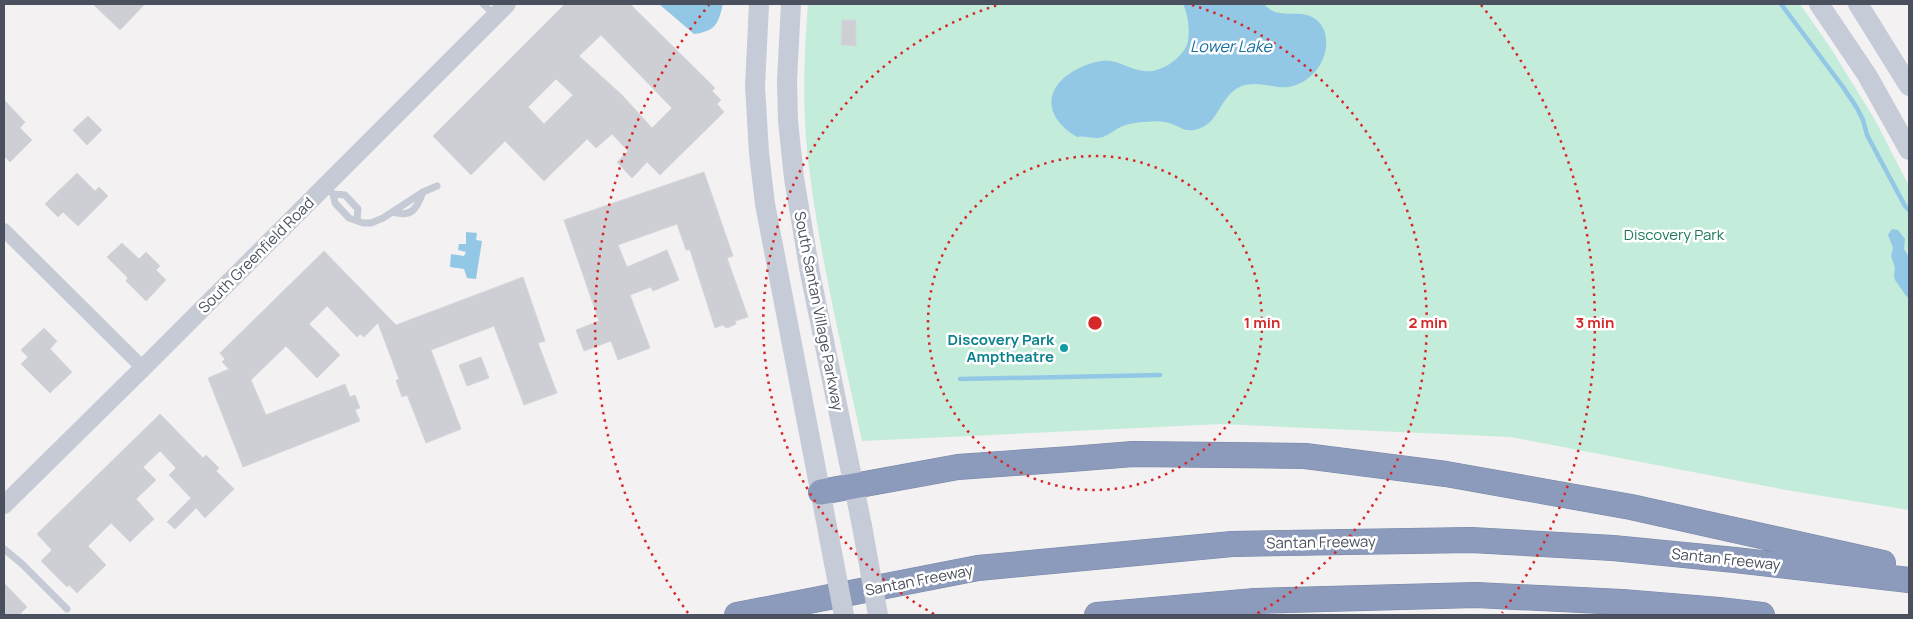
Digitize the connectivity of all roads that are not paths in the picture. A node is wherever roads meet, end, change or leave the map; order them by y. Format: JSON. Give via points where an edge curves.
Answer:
{"nodes":[{"id":1,"x":759,"y":4,"type":"edge"},
{"id":2,"x":791,"y":4,"type":"edge"},
{"id":3,"x":1819,"y":4,"type":"edge"},
{"id":4,"x":1858,"y":4,"type":"edge"},
{"id":5,"x":495,"y":8,"type":"edge"},
{"id":6,"x":1909,"y":86,"type":"edge"},
{"id":7,"x":1909,"y":150,"type":"edge"},
{"id":8,"x":437,"y":186,"type":"dead end"},
{"id":9,"x":329,"y":190,"type":"junction"},
{"id":10,"x":357,"y":220,"type":"junction"},
{"id":11,"x":4,"y":230,"type":"edge"},
{"id":12,"x":143,"y":368,"type":"junction"},
{"id":13,"x":854,"y":486,"type":"junction"},
{"id":14,"x":821,"y":492,"type":"junction"},
{"id":15,"x":4,"y":505,"type":"edge"},
{"id":16,"x":4,"y":549,"type":"edge"},
{"id":17,"x":1909,"y":570,"type":"edge"},
{"id":18,"x":1909,"y":580,"type":"edge"},
{"id":19,"x":66,"y":609,"type":"dead end"},
{"id":20,"x":737,"y":615,"type":"edge"},
{"id":21,"x":844,"y":615,"type":"edge"},
{"id":22,"x":878,"y":615,"type":"edge"},
{"id":23,"x":1097,"y":615,"type":"edge"},
{"id":24,"x":1762,"y":615,"type":"edge"}],
"edges":[{"from":1,"to":14,"type":"main road","via":[[755,86],[765,204]]},
{"from":2,"to":13,"type":"main road","name":"South Santan Village Parkway","via":[[787,81],[794,178]]},
{"from":3,"to":7,"type":"main road","via":[[1866,75]]},
{"from":4,"to":6,"type":"main road"},
{"from":5,"to":9,"type":"street","name":"South Greenfield Road"},
{"from":8,"to":10,"type":"lane","via":[[371,223]]},
{"from":9,"to":10,"type":"lane","via":[[349,218]]},
{"from":9,"to":10,"type":"lane","via":[[345,195],[358,209]]},
{"from":9,"to":12,"type":"street","name":"South Greenfield Road"},
{"from":11,"to":12,"type":"street"},
{"from":12,"to":15,"type":"street","name":"South Greenfield Road"},
{"from":13,"to":14,"type":"highway"},
{"from":13,"to":17,"type":"highway","via":[[958,467],[1133,454],[1305,456],[1446,474],[1631,507]]},
{"from":13,"to":22,"type":"main road","name":"South Santan Village Parkway","bridge":true},
{"from":14,"to":21,"type":"main road","bridge":true},
{"from":16,"to":19,"type":"lane"},
{"from":18,"to":20,"type":"highway","name":"Santan Freeway","via":[[1698,556],[1490,541],[1232,544],[978,568]]},
{"from":23,"to":24,"type":"highway","via":[[1255,601],[1476,595],[1622,602]]}]}
